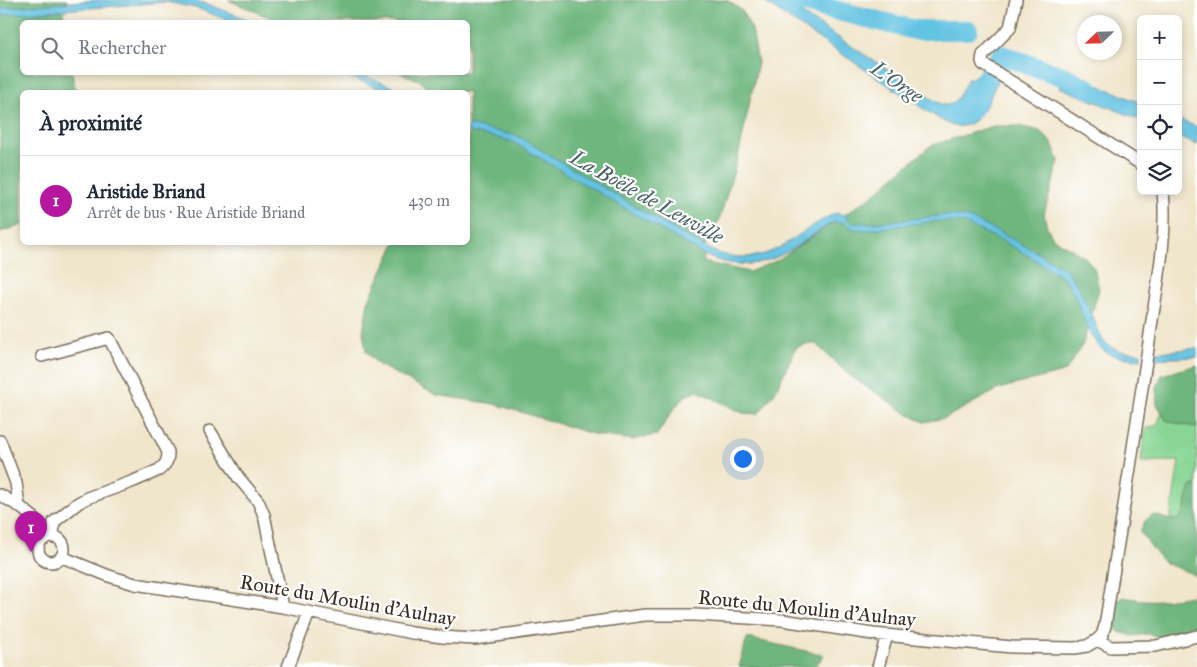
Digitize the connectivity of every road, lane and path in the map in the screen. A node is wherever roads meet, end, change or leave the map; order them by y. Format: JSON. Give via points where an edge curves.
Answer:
{"nodes":[{"id":1,"x":1016,"y":0,"type":"edge"},
{"id":2,"x":1137,"y":161,"type":"edge"},
{"id":3,"x":1163,"y":195,"type":"edge"},
{"id":4,"x":42,"y":356,"type":"dead end"},
{"id":5,"x":210,"y":431,"type":"dead end"},
{"id":6,"x":0,"y":441,"type":"edge"},
{"id":7,"x":0,"y":496,"type":"edge"},
{"id":8,"x":19,"y":506,"type":"junction"},
{"id":9,"x":48,"y":538,"type":"junction"},
{"id":10,"x":62,"y":557,"type":"junction"},
{"id":11,"x":283,"y":607,"type":"junction"},
{"id":12,"x":309,"y":613,"type":"junction"},
{"id":13,"x":888,"y":635,"type":"junction"},
{"id":14,"x":1197,"y":636,"type":"edge"},
{"id":15,"x":1097,"y":640,"type":"junction"},
{"id":16,"x":288,"y":667,"type":"edge"},
{"id":17,"x":878,"y":667,"type":"edge"}],
"edges":[{"from":1,"to":2,"type":"street","via":[[1010,28],[983,55],[986,67]]},
{"from":3,"to":15,"type":"street","via":[[1162,244],[1146,365],[1104,626]]},
{"from":4,"to":9,"type":"street","via":[[109,338],[168,452],[168,459],[159,470],[78,503],[54,522]]},
{"from":5,"to":11,"type":"street","via":[[238,477],[258,501],[264,515]]},
{"from":6,"to":8,"type":"street","via":[[16,483]]},
{"from":7,"to":8,"type":"street"},
{"from":8,"to":9,"type":"street","via":[[33,517]]},
{"from":9,"to":10,"type":"street","via":[[62,542]]},
{"from":9,"to":10,"type":"street","via":[[40,542],[38,552],[44,560],[53,562]]},
{"from":10,"to":11,"type":"street","name":"Route du Moulin d'Aulnay","via":[[135,584]]},
{"from":11,"to":12,"type":"street","name":"Route du Moulin d'Aulnay"},
{"from":12,"to":13,"type":"street","name":"Route du Moulin d'Aulnay","via":[[412,633],[474,639],[645,615],[782,620]]},
{"from":12,"to":16,"type":"street"},
{"from":13,"to":15,"type":"street","name":"Route du Moulin d'Aulnay","via":[[1075,648]]},
{"from":13,"to":17,"type":"street"},
{"from":14,"to":15,"type":"street","via":[[1156,646],[1111,647]]}]}
